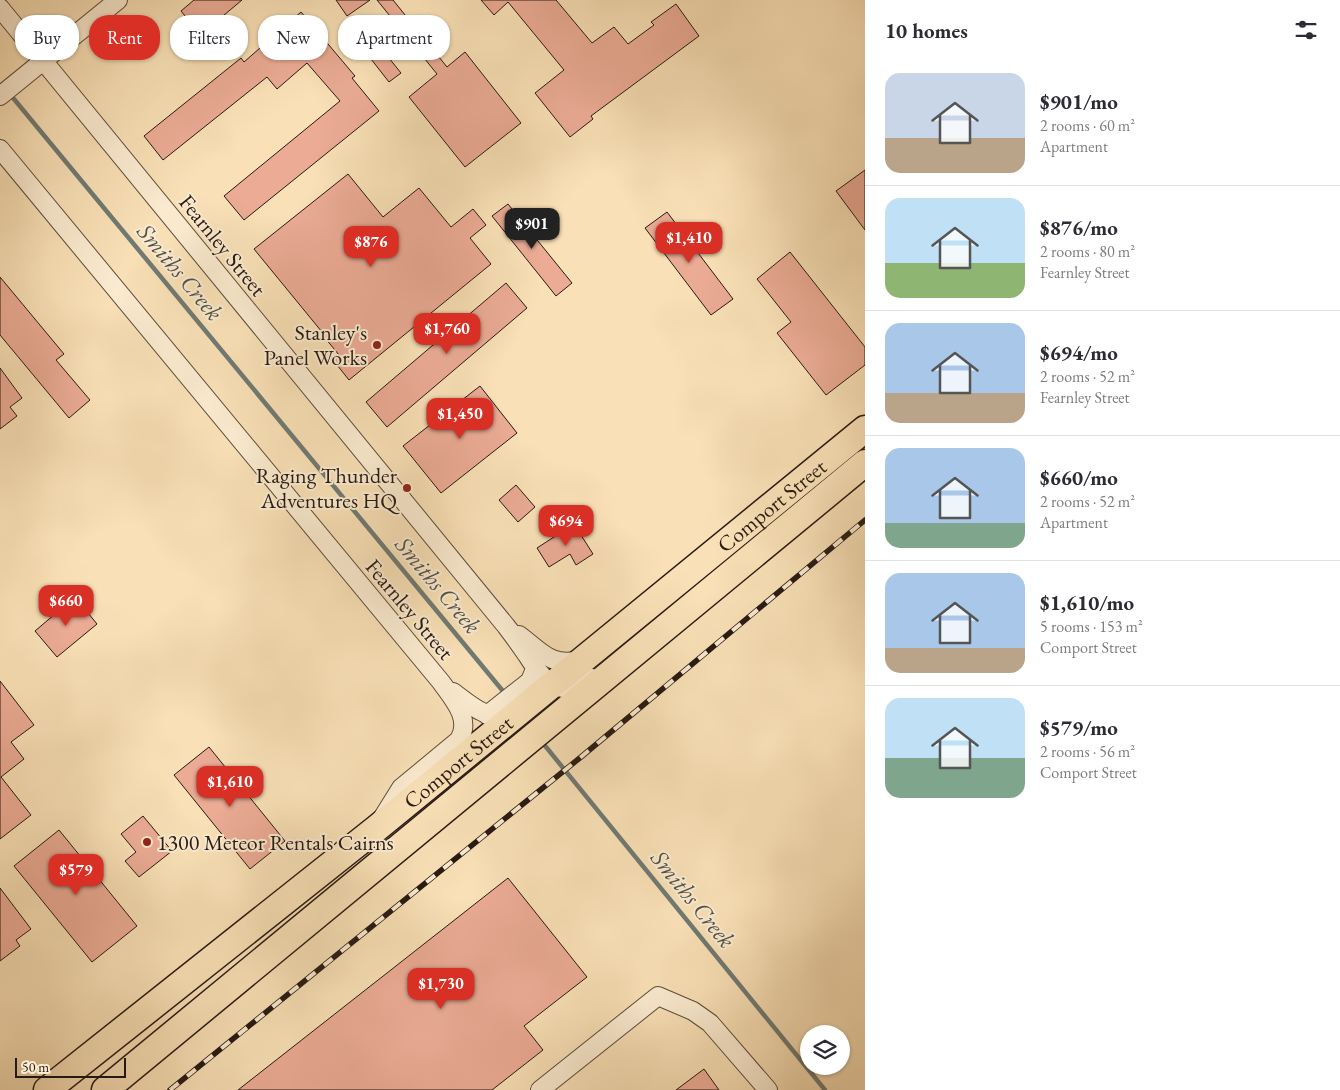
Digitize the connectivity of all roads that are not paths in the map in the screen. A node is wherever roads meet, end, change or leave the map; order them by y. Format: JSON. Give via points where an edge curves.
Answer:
{"nodes":[{"id":1,"x":118,"y":0,"type":"edge"},
{"id":2,"x":0,"y":8,"type":"edge"},
{"id":3,"x":44,"y":61,"type":"junction"},
{"id":4,"x":0,"y":96,"type":"edge"},
{"id":5,"x":0,"y":149,"type":"edge"},
{"id":6,"x":865,"y":429,"type":"edge"},
{"id":7,"x":865,"y":463,"type":"edge"},
{"id":8,"x":698,"y":603,"type":"junction"},
{"id":9,"x":506,"y":626,"type":"junction"},
{"id":10,"x":583,"y":660,"type":"junction"},
{"id":11,"x":441,"y":682,"type":"junction"},
{"id":12,"x":540,"y":685,"type":"junction"},
{"id":13,"x":499,"y":718,"type":"junction"},
{"id":14,"x":377,"y":828,"type":"junction"},
{"id":15,"x":46,"y":1090,"type":"edge"},
{"id":16,"x":105,"y":1090,"type":"edge"},
{"id":17,"x":540,"y":1090,"type":"edge"},
{"id":18,"x":768,"y":1090,"type":"edge"}],
"edges":[{"from":1,"to":3,"type":"street"},
{"from":2,"to":3,"type":"street","name":"Fearnley Street"},
{"from":3,"to":4,"type":"street"},
{"from":3,"to":9,"type":"street","name":"Fearnley Street"},
{"from":5,"to":11,"type":"street","name":"Fearnley Street"},
{"from":6,"to":10,"type":"highway","name":"Comport Street"},
{"from":7,"to":8,"type":"highway","name":"Comport Street"},
{"from":8,"to":12,"type":"street","via":[[664,617],[584,683],[566,689]]},
{"from":8,"to":16,"type":"highway","name":"Comport Street"},
{"from":9,"to":10,"type":"street","name":"Fearnley Street","via":[[552,659],[564,664]]},
{"from":9,"to":12,"type":"street","name":"Fearnley Street"},
{"from":10,"to":12,"type":"highway","name":"Comport Street"},
{"from":11,"to":13,"type":"street","name":"Fearnley Street","via":[[481,713]]},
{"from":11,"to":14,"type":"street","name":"Fearnley Street","via":[[461,714],[462,735],[396,793]]},
{"from":12,"to":13,"type":"highway","name":"Comport Street"},
{"from":13,"to":14,"type":"highway","name":"Comport Street"},
{"from":14,"to":15,"type":"highway","name":"Comport Street"},
{"from":17,"to":18,"type":"street","via":[[658,996],[710,1023]]}]}
